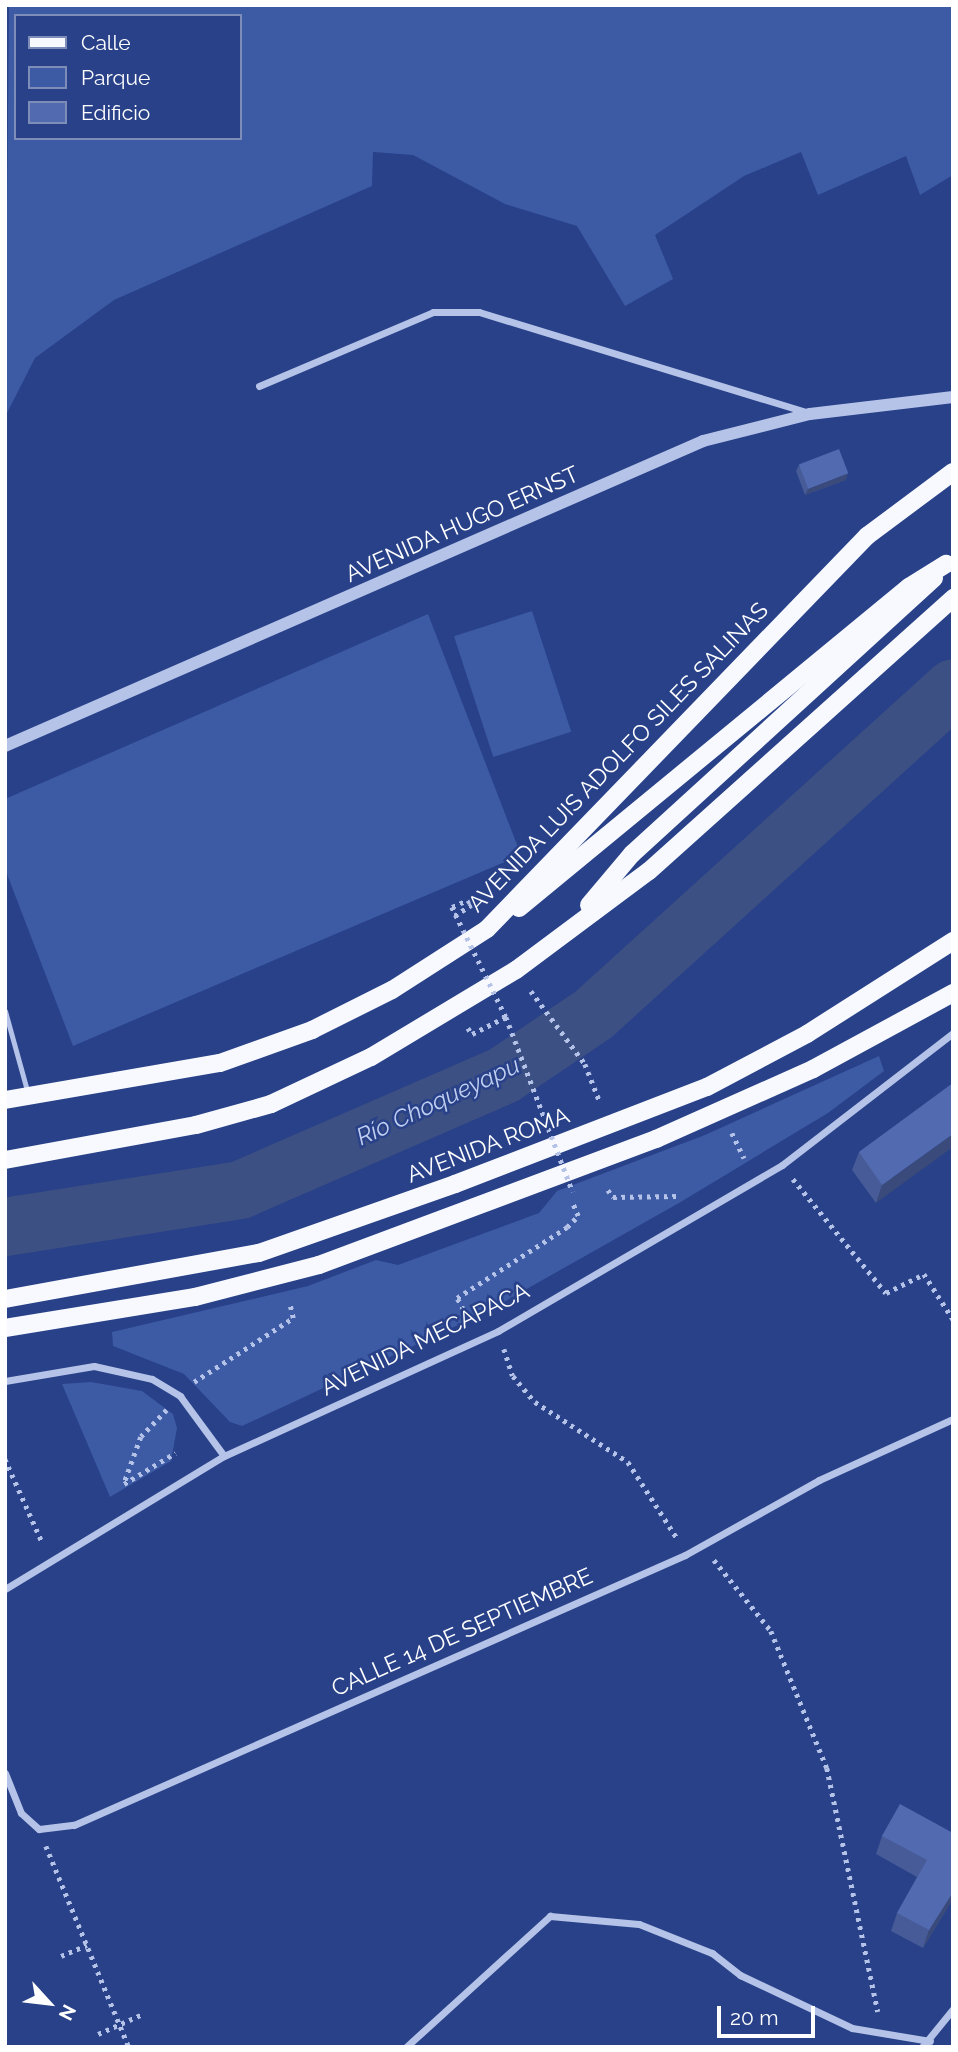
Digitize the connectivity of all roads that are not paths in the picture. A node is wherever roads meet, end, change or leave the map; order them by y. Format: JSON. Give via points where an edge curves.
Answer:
{"nodes":[{"id":1,"x":259,"y":386,"type":"dead end"},
{"id":2,"x":953,"y":397,"type":"edge"},
{"id":3,"x":810,"y":414,"type":"junction"},
{"id":4,"x":953,"y":471,"type":"edge"},
{"id":5,"x":949,"y":561,"type":"edge"},
{"id":6,"x":953,"y":598,"type":"edge"},
{"id":7,"x":5,"y":746,"type":"edge"},
{"id":8,"x":573,"y":924,"type":"junction"},
{"id":9,"x":487,"y":929,"type":"junction"},
{"id":10,"x":953,"y":941,"type":"edge"},
{"id":11,"x":953,"y":993,"type":"edge"},
{"id":12,"x":5,"y":1011,"type":"edge"},
{"id":13,"x":953,"y":1033,"type":"edge"},
{"id":14,"x":29,"y":1097,"type":"junction"},
{"id":15,"x":5,"y":1100,"type":"edge"},
{"id":16,"x":5,"y":1160,"type":"edge"},
{"id":17,"x":5,"y":1299,"type":"edge"},
{"id":18,"x":5,"y":1328,"type":"edge"},
{"id":19,"x":5,"y":1381,"type":"edge"},
{"id":20,"x":953,"y":1419,"type":"edge"},
{"id":21,"x":224,"y":1456,"type":"junction"},
{"id":22,"x":5,"y":1589,"type":"edge"},
{"id":23,"x":5,"y":1773,"type":"edge"},
{"id":24,"x":953,"y":2009,"type":"edge"},
{"id":25,"x":930,"y":2041,"type":"junction"},
{"id":26,"x":406,"y":2047,"type":"edge"},
{"id":27,"x":922,"y":2047,"type":"edge"}],
"edges":[{"from":1,"to":3,"type":"street","via":[[433,312],[478,312]]},
{"from":2,"to":3,"type":"street","name":"AVENIDA HUGO ERNST"},
{"from":3,"to":7,"type":"street","name":"AVENIDA HUGO ERNST","via":[[703,441]]},
{"from":4,"to":9,"type":"main road","name":"AVENIDA LUIS ADOLFO SILES SALINAS","via":[[867,536]]},
{"from":5,"to":8,"type":"main road","via":[[914,600],[632,854]]},
{"from":5,"to":9,"type":"main road","via":[[899,595],[550,888]]},
{"from":6,"to":8,"type":"main road","via":[[649,872]]},
{"from":8,"to":16,"type":"main road","via":[[516,970],[446,1013],[271,1104],[124,1140]]},
{"from":9,"to":14,"type":"main road","name":"AVENIDA LUIS ADOLFO SILES SALINAS","via":[[392,990],[312,1030],[220,1063]]},
{"from":10,"to":17,"type":"main road","name":"AVENIDA ROMA","via":[[807,1034],[706,1087],[609,1125],[259,1253]]},
{"from":11,"to":18,"type":"main road","via":[[813,1069],[656,1139],[319,1265],[195,1297]]},
{"from":12,"to":14,"type":"lane"},
{"from":13,"to":21,"type":"street","name":"AVENIDA MECAPACA","via":[[782,1165],[498,1331]]},
{"from":14,"to":15,"type":"main road","name":"AVENIDA LUIS ADOLFO SILES SALINAS"},
{"from":19,"to":21,"type":"street","via":[[94,1366],[152,1379],[180,1396]]},
{"from":20,"to":23,"type":"street","name":"CALLE 14 DE SEPTIEMBRE","via":[[819,1480],[685,1555],[74,1825],[39,1829],[21,1813]]},
{"from":21,"to":22,"type":"street","name":"AVENIDA MECAPACA"},
{"from":24,"to":25,"type":"street"},
{"from":25,"to":26,"type":"street","via":[[840,2022],[676,1937],[639,1924],[550,1916]]},
{"from":25,"to":27,"type":"street"}]}
